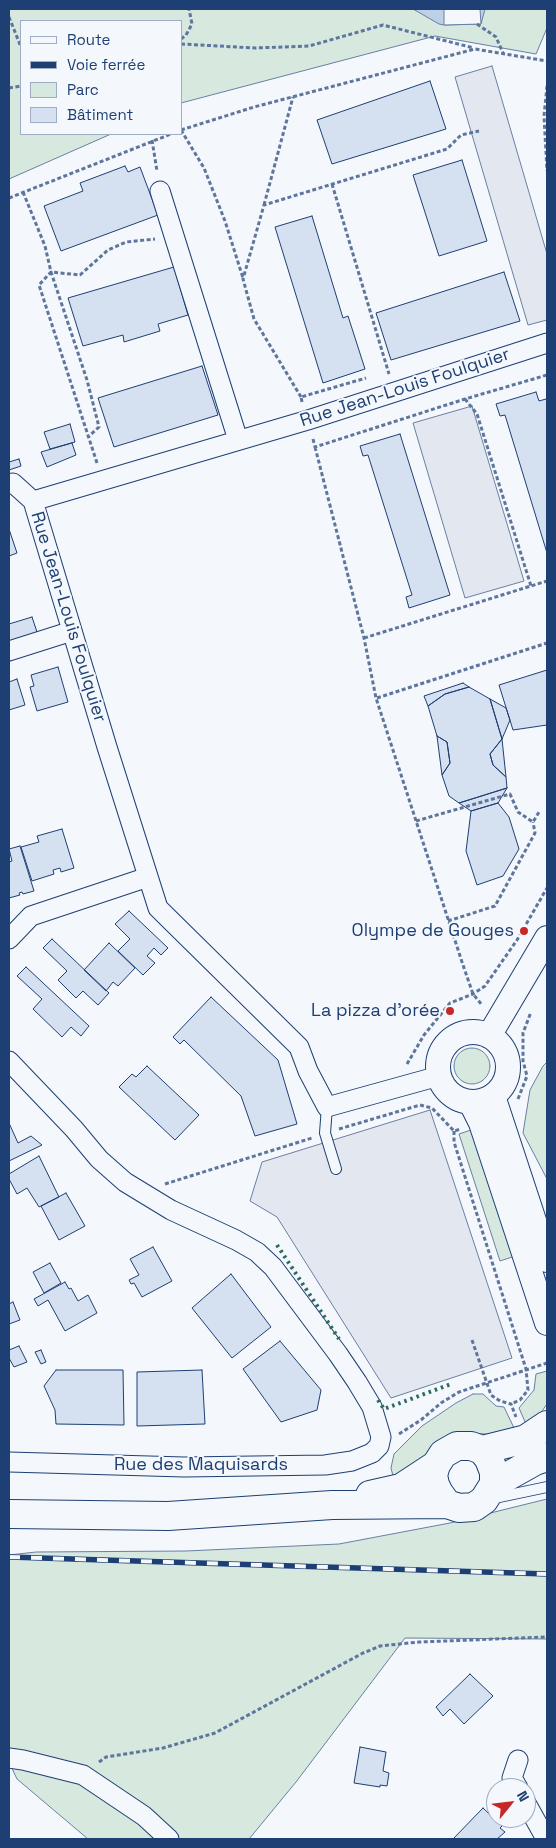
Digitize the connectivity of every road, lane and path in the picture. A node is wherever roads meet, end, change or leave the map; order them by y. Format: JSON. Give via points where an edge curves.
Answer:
{"nodes":[{"id":1,"x":189,"y":9,"type":"edge"},
{"id":2,"x":9,"y":17,"type":"edge"},
{"id":3,"x":477,"y":24,"type":"dead end"},
{"id":4,"x":182,"y":38,"type":"edge"},
{"id":5,"x":20,"y":44,"type":"edge"},
{"id":6,"x":182,"y":44,"type":"edge"},
{"id":7,"x":475,"y":49,"type":"junction"},
{"id":8,"x":504,"y":54,"type":"junction"},
{"id":9,"x":547,"y":61,"type":"edge"},
{"id":10,"x":547,"y":86,"type":"edge"},
{"id":11,"x":293,"y":96,"type":"junction"},
{"id":12,"x":182,"y":130,"type":"edge"},
{"id":13,"x":479,"y":131,"type":"dead end"},
{"id":14,"x":182,"y":132,"type":"edge"},
{"id":15,"x":168,"y":135,"type":"edge"},
{"id":16,"x":152,"y":140,"type":"junction"},
{"id":17,"x":547,"y":171,"type":"edge"},
{"id":18,"x":332,"y":184,"type":"junction"},
{"id":19,"x":160,"y":191,"type":"joint"},
{"id":20,"x":23,"y":192,"type":"junction"},
{"id":21,"x":9,"y":198,"type":"edge"},
{"id":22,"x":264,"y":205,"type":"junction"},
{"id":23,"x":176,"y":237,"type":"junction"},
{"id":24,"x":51,"y":272,"type":"junction"},
{"id":25,"x":243,"y":279,"type":"junction"},
{"id":26,"x":547,"y":343,"type":"edge"},
{"id":27,"x":394,"y":392,"type":"junction"},
{"id":28,"x":301,"y":397,"type":"dead end"},
{"id":29,"x":465,"y":398,"type":"dead end"},
{"id":30,"x":88,"y":437,"type":"junction"},
{"id":31,"x":238,"y":440,"type":"junction"},
{"id":32,"x":316,"y":446,"type":"dead end"},
{"id":33,"x":88,"y":466,"type":"dead end"},
{"id":34,"x":9,"y":484,"type":"edge"},
{"id":35,"x":33,"y":501,"type":"junction"},
{"id":36,"x":547,"y":581,"type":"edge"},
{"id":37,"x":531,"y":586,"type":"junction"},
{"id":38,"x":72,"y":631,"type":"junction"},
{"id":39,"x":364,"y":638,"type":"junction"},
{"id":40,"x":547,"y":643,"type":"edge"},
{"id":41,"x":9,"y":651,"type":"edge"},
{"id":42,"x":376,"y":698,"type":"junction"},
{"id":43,"x":539,"y":812,"type":"dead end"},
{"id":44,"x":416,"y":821,"type":"junction"},
{"id":45,"x":533,"y":822,"type":"junction"},
{"id":46,"x":148,"y":877,"type":"junction"},
{"id":47,"x":547,"y":888,"type":"edge"},
{"id":48,"x":448,"y":921,"type":"junction"},
{"id":49,"x":547,"y":938,"type":"edge"},
{"id":50,"x":9,"y":939,"type":"edge"},
{"id":51,"x":463,"y":965,"type":"dead end"},
{"id":52,"x":532,"y":1009,"type":"dead end"},
{"id":53,"x":489,"y":1036,"type":"junction"},
{"id":54,"x":9,"y":1061,"type":"edge"},
{"id":55,"x":439,"y":1076,"type":"junction"},
{"id":56,"x":414,"y":1083,"type":"junction"},
{"id":57,"x":420,"y":1104,"type":"junction"},
{"id":58,"x":327,"y":1108,"type":"junction"},
{"id":59,"x":486,"y":1110,"type":"junction"},
{"id":60,"x":454,"y":1131,"type":"junction"},
{"id":61,"x":325,"y":1134,"type":"junction"},
{"id":62,"x":336,"y":1169,"type":"dead end"},
{"id":63,"x":149,"y":1196,"type":"junction"},
{"id":64,"x":547,"y":1260,"type":"edge"},
{"id":65,"x":547,"y":1323,"type":"edge"},
{"id":66,"x":472,"y":1340,"type":"dead end"},
{"id":67,"x":547,"y":1363,"type":"edge"},
{"id":68,"x":526,"y":1369,"type":"junction"},
{"id":69,"x":487,"y":1383,"type":"junction"},
{"id":70,"x":511,"y":1404,"type":"junction"},
{"id":71,"x":518,"y":1420,"type":"dead end"},
{"id":72,"x":547,"y":1425,"type":"edge"},
{"id":73,"x":381,"y":1437,"type":"junction"},
{"id":74,"x":482,"y":1450,"type":"junction"},
{"id":75,"x":547,"y":1457,"type":"edge"},
{"id":76,"x":9,"y":1462,"type":"edge"},
{"id":77,"x":436,"y":1464,"type":"junction"},
{"id":78,"x":547,"y":1487,"type":"edge"},
{"id":79,"x":489,"y":1492,"type":"junction"},
{"id":80,"x":447,"y":1504,"type":"junction"},
{"id":81,"x":332,"y":1505,"type":"junction"},
{"id":82,"x":9,"y":1514,"type":"edge"},
{"id":83,"x":547,"y":1637,"type":"edge"},
{"id":84,"x":9,"y":1758,"type":"edge"},
{"id":85,"x":518,"y":1760,"type":"dead end"},
{"id":86,"x":80,"y":1774,"type":"junction"},
{"id":87,"x":512,"y":1778,"type":"edge"},
{"id":88,"x":536,"y":1821,"type":"edge"},
{"id":89,"x":169,"y":1839,"type":"edge"},
{"id":90,"x":546,"y":1839,"type":"edge"}],
"edges":[{"from":1,"to":4,"type":"path","via":[[192,24]]},
{"from":2,"to":5,"type":"path"},
{"from":3,"to":8,"type":"path","via":[[496,37]]},
{"from":6,"to":7,"type":"path","via":[[255,48],[309,46],[383,24]]},
{"from":7,"to":8,"type":"path"},
{"from":7,"to":11,"type":"path"},
{"from":8,"to":9,"type":"path"},
{"from":10,"to":17,"type":"path","via":[[544,116]]},
{"from":11,"to":12,"type":"path"},
{"from":11,"to":22,"type":"path"},
{"from":13,"to":18,"type":"path","via":[[461,135],[447,149]]},
{"from":14,"to":25,"type":"path","via":[[204,168]]},
{"from":15,"to":16,"type":"path"},
{"from":16,"to":19,"type":"path"},
{"from":16,"to":20,"type":"path"},
{"from":18,"to":22,"type":"path"},
{"from":18,"to":27,"type":"path"},
{"from":19,"to":23,"type":"street"},
{"from":20,"to":21,"type":"path"},
{"from":20,"to":24,"type":"path","via":[[45,246]]},
{"from":22,"to":25,"type":"path"},
{"from":23,"to":24,"type":"path","via":[[126,242],[108,250],[80,275]]},
{"from":23,"to":31,"type":"street"},
{"from":24,"to":30,"type":"path","via":[[99,427]]},
{"from":24,"to":30,"type":"path","via":[[39,285]]},
{"from":25,"to":28,"type":"path","via":[[254,319]]},
{"from":26,"to":27,"type":"street","name":"Rue Jean-Louis Foulquier"},
{"from":27,"to":31,"type":"street","name":"Rue Jean-Louis Foulquier"},
{"from":29,"to":37,"type":"path","via":[[477,414]]},
{"from":30,"to":33,"type":"path","via":[[97,463]]},
{"from":31,"to":35,"type":"street","name":"Rue Jean-Louis Foulquier"},
{"from":32,"to":39,"type":"path"},
{"from":34,"to":35,"type":"street","via":[[13,483]]},
{"from":35,"to":38,"type":"street","name":"Rue Jean-Louis Foulquier"},
{"from":36,"to":37,"type":"path"},
{"from":37,"to":39,"type":"path"},
{"from":38,"to":41,"type":"street"},
{"from":38,"to":46,"type":"street","name":"Rue Jean-Louis Foulquier"},
{"from":39,"to":42,"type":"path"},
{"from":40,"to":42,"type":"path"},
{"from":42,"to":44,"type":"path"},
{"from":43,"to":45,"type":"path"},
{"from":44,"to":45,"type":"path","via":[[510,794],[518,812]]},
{"from":44,"to":48,"type":"path"},
{"from":45,"to":48,"type":"path","via":[[535,833],[495,906]]},
{"from":46,"to":50,"type":"street","via":[[31,916]]},
{"from":46,"to":58,"type":"street","name":"Rue Jean-Louis Foulquier","via":[[158,908],[299,1047]]},
{"from":47,"to":56,"type":"path","via":[[485,986],[450,1003],[424,1035],[407,1063]]},
{"from":48,"to":51,"type":"path"},
{"from":49,"to":53,"type":"street"},
{"from":52,"to":59,"type":"path","via":[[523,1032],[523,1061],[527,1076],[513,1112]]},
{"from":53,"to":55,"type":"street","via":[[467,1033],[451,1040],[440,1054]]},
{"from":53,"to":59,"type":"street","via":[[505,1054],[508,1065],[507,1077]]},
{"from":54,"to":63,"type":"street","via":[[98,1159],[125,1182]]},
{"from":55,"to":56,"type":"street"},
{"from":55,"to":59,"type":"street","via":[[451,1095]]},
{"from":56,"to":57,"type":"path"},
{"from":56,"to":58,"type":"street"},
{"from":57,"to":60,"type":"path","via":[[432,1108]]},
{"from":57,"to":61,"type":"path"},
{"from":58,"to":61,"type":"lane"},
{"from":59,"to":60,"type":"path"},
{"from":59,"to":64,"type":"street"},
{"from":59,"to":65,"type":"street"},
{"from":60,"to":68,"type":"path","via":[[454,1142]]},
{"from":61,"to":62,"type":"lane"},
{"from":61,"to":63,"type":"path","via":[[158,1187]]},
{"from":63,"to":73,"type":"street","via":[[257,1252],[273,1267],[357,1382],[372,1408]]},
{"from":66,"to":69,"type":"path"},
{"from":67,"to":68,"type":"path"},
{"from":68,"to":69,"type":"path"},
{"from":68,"to":70,"type":"path","via":[[528,1390],[520,1400]]},
{"from":69,"to":70,"type":"path","via":[[491,1395]]},
{"from":69,"to":73,"type":"path","via":[[459,1392],[398,1434]]},
{"from":70,"to":71,"type":"path"},
{"from":72,"to":74,"type":"main road","via":[[526,1439]]},
{"from":73,"to":76,"type":"street","name":"Rue des Maquisards","via":[[379,1446],[372,1453],[352,1461],[325,1465],[184,1467]]},
{"from":74,"to":77,"type":"main road","via":[[457,1446],[443,1454]]},
{"from":74,"to":79,"type":"main road","via":[[494,1472]]},
{"from":75,"to":79,"type":"main road","via":[[535,1461]]},
{"from":77,"to":80,"type":"main road","via":[[435,1485]]},
{"from":77,"to":81,"type":"main road","via":[[401,1488]]},
{"from":78,"to":79,"type":"lane"},
{"from":79,"to":80,"type":"main road","via":[[474,1507],[459,1508]]},
{"from":80,"to":81,"type":"main road"},
{"from":81,"to":82,"type":"main road","via":[[168,1516]]},
{"from":83,"to":86,"type":"path","via":[[380,1646],[215,1733],[163,1748],[106,1757]]},
{"from":84,"to":86,"type":"street"},
{"from":85,"to":87,"type":"street"},
{"from":86,"to":89,"type":"street","via":[[144,1816]]},
{"from":88,"to":90,"type":"street"}]}
